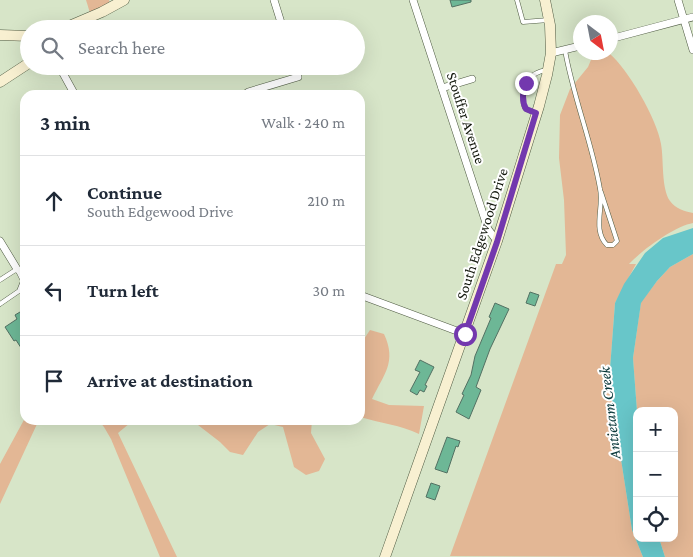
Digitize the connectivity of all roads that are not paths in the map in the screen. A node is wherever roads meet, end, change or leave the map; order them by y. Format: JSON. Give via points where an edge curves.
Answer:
{"nodes":[{"id":1,"x":124,"y":0,"type":"edge"},
{"id":2,"x":274,"y":0,"type":"edge"},
{"id":3,"x":413,"y":0,"type":"edge"},
{"id":4,"x":517,"y":0,"type":"edge"},
{"id":5,"x":545,"y":0,"type":"edge"},
{"id":6,"x":678,"y":0,"type":"edge"},
{"id":7,"x":693,"y":17,"type":"edge"},
{"id":8,"x":83,"y":20,"type":"edge"},
{"id":9,"x":280,"y":20,"type":"edge"},
{"id":10,"x":549,"y":20,"type":"junction"},
{"id":11,"x":684,"y":20,"type":"junction"},
{"id":12,"x":0,"y":35,"type":"edge"},
{"id":13,"x":20,"y":36,"type":"edge"},
{"id":14,"x":618,"y":37,"type":"edge"},
{"id":15,"x":573,"y":48,"type":"edge"},
{"id":16,"x":565,"y":50,"type":"junction"},
{"id":17,"x":693,"y":50,"type":"edge"},
{"id":18,"x":551,"y":54,"type":"junction"},
{"id":19,"x":20,"y":69,"type":"edge"},
{"id":20,"x":548,"y":70,"type":"junction"},
{"id":21,"x":64,"y":75,"type":"edge"},
{"id":22,"x":297,"y":75,"type":"edge"},
{"id":23,"x":472,"y":79,"type":"dead end"},
{"id":24,"x":0,"y":82,"type":"edge"},
{"id":25,"x":442,"y":88,"type":"junction"},
{"id":26,"x":71,"y":90,"type":"edge"},
{"id":27,"x":255,"y":90,"type":"edge"},
{"id":28,"x":536,"y":113,"type":"junction"},
{"id":29,"x":601,"y":192,"type":"junction"},
{"id":30,"x":0,"y":241,"type":"edge"},
{"id":31,"x":497,"y":242,"type":"junction"},
{"id":32,"x":17,"y":269,"type":"junction"},
{"id":33,"x":20,"y":274,"type":"edge"},
{"id":34,"x":0,"y":280,"type":"edge"},
{"id":35,"x":20,"y":289,"type":"edge"},
{"id":36,"x":365,"y":297,"type":"edge"},
{"id":37,"x":0,"y":304,"type":"edge"},
{"id":38,"x":465,"y":334,"type":"junction"},
{"id":39,"x":385,"y":557,"type":"edge"}],
"edges":[{"from":1,"to":8,"type":"main road"},
{"from":2,"to":9,"type":"street"},
{"from":3,"to":25,"type":"street","name":"Stouffer Avenue"},
{"from":4,"to":10,"type":"lane","via":[[523,22]]},
{"from":5,"to":10,"type":"main road","name":"South Edgewood Drive"},
{"from":6,"to":11,"type":"street"},
{"from":7,"to":11,"type":"street"},
{"from":10,"to":18,"type":"main road","name":"South Edgewood Drive"},
{"from":11,"to":14,"type":"street"},
{"from":11,"to":17,"type":"street"},
{"from":12,"to":13,"type":"main road"},
{"from":15,"to":16,"type":"street"},
{"from":16,"to":18,"type":"street"},
{"from":16,"to":29,"type":"lane"},
{"from":18,"to":20,"type":"main road","name":"South Edgewood Drive"},
{"from":19,"to":24,"type":"main road"},
{"from":20,"to":28,"type":"main road","name":"South Edgewood Drive"},
{"from":20,"to":28,"type":"lane","via":[[536,73],[523,88],[523,104]]},
{"from":21,"to":26,"type":"street"},
{"from":22,"to":27,"type":"street"},
{"from":23,"to":25,"type":"street"},
{"from":25,"to":31,"type":"street","name":"Stouffer Avenue","via":[[488,229]]},
{"from":28,"to":31,"type":"main road","name":"South Edgewood Drive"},
{"from":29,"to":29,"type":"lane","via":[[599,229],[602,240],[613,245],[617,241],[615,232]]},
{"from":30,"to":32,"type":"street"},
{"from":31,"to":38,"type":"main road","name":"South Edgewood Drive"},
{"from":32,"to":33,"type":"lane"},
{"from":32,"to":34,"type":"lane"},
{"from":35,"to":37,"type":"lane"},
{"from":36,"to":38,"type":"street"},
{"from":38,"to":39,"type":"main road","name":"South Edgewood Drive"}]}
